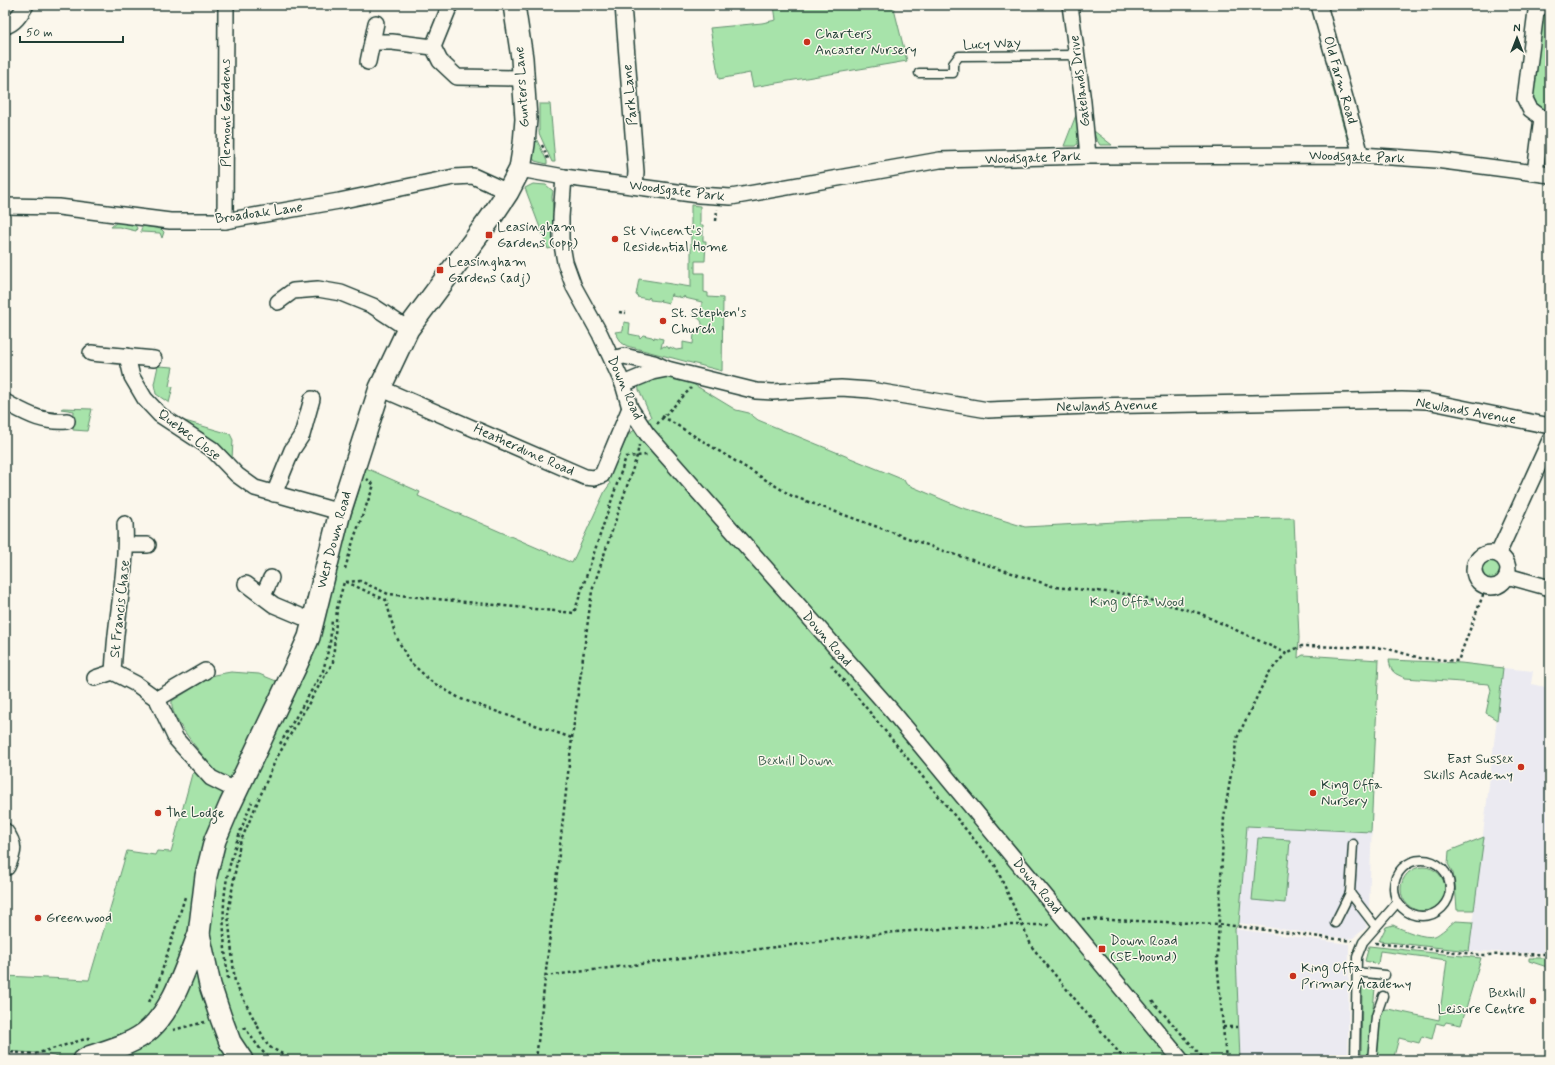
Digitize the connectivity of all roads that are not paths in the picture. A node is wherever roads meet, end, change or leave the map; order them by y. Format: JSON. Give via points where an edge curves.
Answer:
{"nodes":[{"id":1,"x":26,"y":5,"type":"edge"},
{"id":2,"x":226,"y":5,"type":"edge"},
{"id":3,"x":450,"y":5,"type":"edge"},
{"id":4,"x":514,"y":5,"type":"edge"},
{"id":5,"x":623,"y":5,"type":"edge"},
{"id":6,"x":1070,"y":5,"type":"edge"},
{"id":7,"x":1319,"y":5,"type":"edge"},
{"id":8,"x":1544,"y":5,"type":"edge"},
{"id":9,"x":376,"y":23,"type":"dead end"},
{"id":10,"x":5,"y":26,"type":"edge"},
{"id":11,"x":372,"y":42,"type":"junction"},
{"id":12,"x":433,"y":47,"type":"junction"},
{"id":13,"x":1077,"y":55,"type":"junction"},
{"id":14,"x":368,"y":62,"type":"dead end"},
{"id":15,"x":920,"y":73,"type":"dead end"},
{"id":16,"x":523,"y":78,"type":"junction"},
{"id":17,"x":1546,"y":117,"type":"edge"},
{"id":18,"x":1361,"y":155,"type":"junction"},
{"id":19,"x":1088,"y":156,"type":"junction"},
{"id":20,"x":520,"y":169,"type":"junction"},
{"id":21,"x":1535,"y":172,"type":"junction"},
{"id":22,"x":1550,"y":175,"type":"edge"},
{"id":23,"x":564,"y":177,"type":"junction"},
{"id":24,"x":635,"y":186,"type":"junction"},
{"id":25,"x":508,"y":192,"type":"junction"},
{"id":26,"x":5,"y":206,"type":"edge"},
{"id":27,"x":225,"y":221,"type":"junction"},
{"id":28,"x":278,"y":302,"type":"dead end"},
{"id":29,"x":408,"y":329,"type":"junction"},
{"id":30,"x":91,"y":353,"type":"dead end"},
{"id":31,"x":126,"y":356,"type":"junction"},
{"id":32,"x":154,"y":359,"type":"dead end"},
{"id":33,"x":612,"y":359,"type":"junction"},
{"id":34,"x":666,"y":369,"type":"junction"},
{"id":35,"x":623,"y":384,"type":"junction"},
{"id":36,"x":380,"y":388,"type":"junction"},
{"id":37,"x":312,"y":399,"type":"dead end"},
{"id":38,"x":5,"y":402,"type":"edge"},
{"id":39,"x":630,"y":408,"type":"junction"},
{"id":40,"x":59,"y":426,"type":"dead end"},
{"id":41,"x":1550,"y":426,"type":"edge"},
{"id":42,"x":1550,"y":440,"type":"edge"},
{"id":43,"x":274,"y":494,"type":"junction"},
{"id":44,"x":340,"y":512,"type":"junction"},
{"id":45,"x":125,"y":524,"type":"dead end"},
{"id":46,"x":148,"y":545,"type":"dead end"},
{"id":47,"x":126,"y":546,"type":"junction"},
{"id":48,"x":1498,"y":554,"type":"junction"},
{"id":49,"x":1507,"y":576,"type":"junction"},
{"id":50,"x":271,"y":578,"type":"dead end"},
{"id":51,"x":246,"y":584,"type":"dead end"},
{"id":52,"x":1550,"y":588,"type":"edge"},
{"id":53,"x":263,"y":596,"type":"junction"},
{"id":54,"x":312,"y":621,"type":"junction"},
{"id":55,"x":205,"y":671,"type":"dead end"},
{"id":56,"x":113,"y":672,"type":"junction"},
{"id":57,"x":95,"y":678,"type":"dead end"},
{"id":58,"x":157,"y":700,"type":"junction"},
{"id":59,"x":245,"y":795,"type":"junction"},
{"id":60,"x":5,"y":831,"type":"edge"},
{"id":61,"x":1353,"y":844,"type":"dead end"},
{"id":62,"x":7,"y":867,"type":"dead end"},
{"id":63,"x":1350,"y":893,"type":"junction"},
{"id":64,"x":1397,"y":903,"type":"junction"},
{"id":65,"x":1335,"y":923,"type":"dead end"},
{"id":66,"x":1376,"y":927,"type":"junction"},
{"id":67,"x":199,"y":934,"type":"junction"},
{"id":68,"x":1356,"y":972,"type":"junction"},
{"id":69,"x":1386,"y":975,"type":"dead end"},
{"id":70,"x":1383,"y":996,"type":"dead end"},
{"id":71,"x":1177,"y":1058,"type":"edge"},
{"id":72,"x":84,"y":1060,"type":"edge"},
{"id":73,"x":242,"y":1060,"type":"edge"},
{"id":74,"x":1355,"y":1060,"type":"edge"},
{"id":75,"x":1372,"y":1060,"type":"edge"}],
"edges":[{"from":1,"to":10,"type":"street","via":[[18,17]]},
{"from":2,"to":27,"type":"street","name":"Plemont Gardens"},
{"from":3,"to":12,"type":"street"},
{"from":4,"to":16,"type":"street","name":"Gunters Lane"},
{"from":5,"to":24,"type":"street","name":"Park Lane"},
{"from":6,"to":13,"type":"street","name":"Gatelands Drive"},
{"from":7,"to":18,"type":"street","name":"Old Farm Road"},
{"from":8,"to":17,"type":"street","via":[[1536,11],[1525,99],[1530,109]]},
{"from":9,"to":11,"type":"street"},
{"from":11,"to":12,"type":"street"},
{"from":11,"to":14,"type":"street"},
{"from":12,"to":16,"type":"street","via":[[440,61],[457,77]]},
{"from":13,"to":15,"type":"lane","name":"Lucy Way","via":[[959,56],[953,64],[953,73]]},
{"from":13,"to":19,"type":"street","name":"Gatelands Drive"},
{"from":16,"to":20,"type":"street","name":"Gunters Lane","via":[[526,118]]},
{"from":17,"to":21,"type":"street"},
{"from":18,"to":19,"type":"street","name":"Woodsgate Park"},
{"from":18,"to":21,"type":"street","name":"Woodsgate Park","via":[[1436,160]]},
{"from":19,"to":24,"type":"street","name":"Woodsgate Park","via":[[940,160],[731,198]]},
{"from":20,"to":23,"type":"street","name":"Woodsgate Park"},
{"from":20,"to":25,"type":"street","name":"West Down Road"},
{"from":21,"to":22,"type":"street","name":"Woodsgate Park"},
{"from":23,"to":24,"type":"street","name":"Woodsgate Park"},
{"from":23,"to":33,"type":"street","name":"Down Road","via":[[561,239],[565,262],[574,287]]},
{"from":25,"to":27,"type":"street","name":"Broadoak Lane","via":[[473,176],[454,177]]},
{"from":25,"to":29,"type":"street","name":"West Down Road","via":[[470,248]]},
{"from":26,"to":27,"type":"street","name":"Broadoak Lane","via":[[60,207],[170,221]]},
{"from":28,"to":29,"type":"street","via":[[293,291],[318,289],[342,293],[373,306]]},
{"from":29,"to":36,"type":"street","name":"West Down Road"},
{"from":30,"to":31,"type":"street"},
{"from":31,"to":32,"type":"street"},
{"from":31,"to":43,"type":"street","name":"Quebec Close","via":[[132,377],[145,399],[160,415],[212,449],[237,475],[255,488]]},
{"from":33,"to":34,"type":"street","name":"Newlands Avenue","via":[[624,356],[654,363]]},
{"from":33,"to":35,"type":"street","name":"Down Road"},
{"from":34,"to":35,"type":"street","name":"Newlands Avenue"},
{"from":34,"to":41,"type":"street","name":"Newlands Avenue","via":[[756,391],[841,388],[870,390],[988,410],[1402,400],[1427,401]]},
{"from":35,"to":39,"type":"street","name":"Down Road"},
{"from":36,"to":39,"type":"street","name":"Heatherdune Road","via":[[585,477],[594,478],[602,475]]},
{"from":36,"to":44,"type":"street","name":"West Down Road"},
{"from":37,"to":43,"type":"street","via":[[302,435],[292,450]]},
{"from":38,"to":40,"type":"street","via":[[34,418]]},
{"from":39,"to":71,"type":"street","name":"Down Road","via":[[647,434],[892,711]]},
{"from":42,"to":48,"type":"street"},
{"from":43,"to":44,"type":"street","name":"Quebec Close"},
{"from":44,"to":54,"type":"street","name":"West Down Road"},
{"from":45,"to":47,"type":"street","name":"St Francis Chase"},
{"from":46,"to":47,"type":"street","name":"St Francis Chase"},
{"from":47,"to":56,"type":"street","name":"St Francis Chase"},
{"from":48,"to":49,"type":"street","via":[[1507,563]]},
{"from":48,"to":49,"type":"street","via":[[1490,553],[1477,560],[1474,576],[1486,587],[1501,585]]},
{"from":49,"to":52,"type":"street"},
{"from":50,"to":53,"type":"street"},
{"from":51,"to":53,"type":"street"},
{"from":53,"to":54,"type":"street","via":[[274,605]]},
{"from":54,"to":59,"type":"street","name":"West Down Road","via":[[309,637]]},
{"from":55,"to":58,"type":"street"},
{"from":56,"to":57,"type":"street","name":"St Francis Chase"},
{"from":56,"to":58,"type":"street","name":"St Francis Chase","via":[[136,684]]},
{"from":58,"to":59,"type":"street","name":"St Francis Chase","via":[[176,739],[211,778]]},
{"from":59,"to":67,"type":"street","name":"West Down Road","via":[[215,840],[206,876]]},
{"from":60,"to":62,"type":"street","via":[[12,843],[13,854]]},
{"from":61,"to":63,"type":"lane"},
{"from":63,"to":65,"type":"lane"},
{"from":63,"to":66,"type":"lane"},
{"from":64,"to":64,"type":"lane","via":[[1394,882],[1398,873],[1414,861],[1433,862],[1442,867],[1448,875],[1451,892],[1448,901],[1436,914],[1418,917]]},
{"from":64,"to":66,"type":"lane"},
{"from":66,"to":68,"type":"lane","via":[[1363,942],[1357,957]]},
{"from":67,"to":72,"type":"street","name":"West Down Road","via":[[174,995],[164,1013],[149,1030],[129,1042]]},
{"from":67,"to":73,"type":"street","name":"West Down Road","via":[[210,985],[221,1018],[230,1042]]},
{"from":68,"to":69,"type":"lane"},
{"from":68,"to":74,"type":"lane"},
{"from":70,"to":75,"type":"lane","via":[[1376,1016]]}]}
